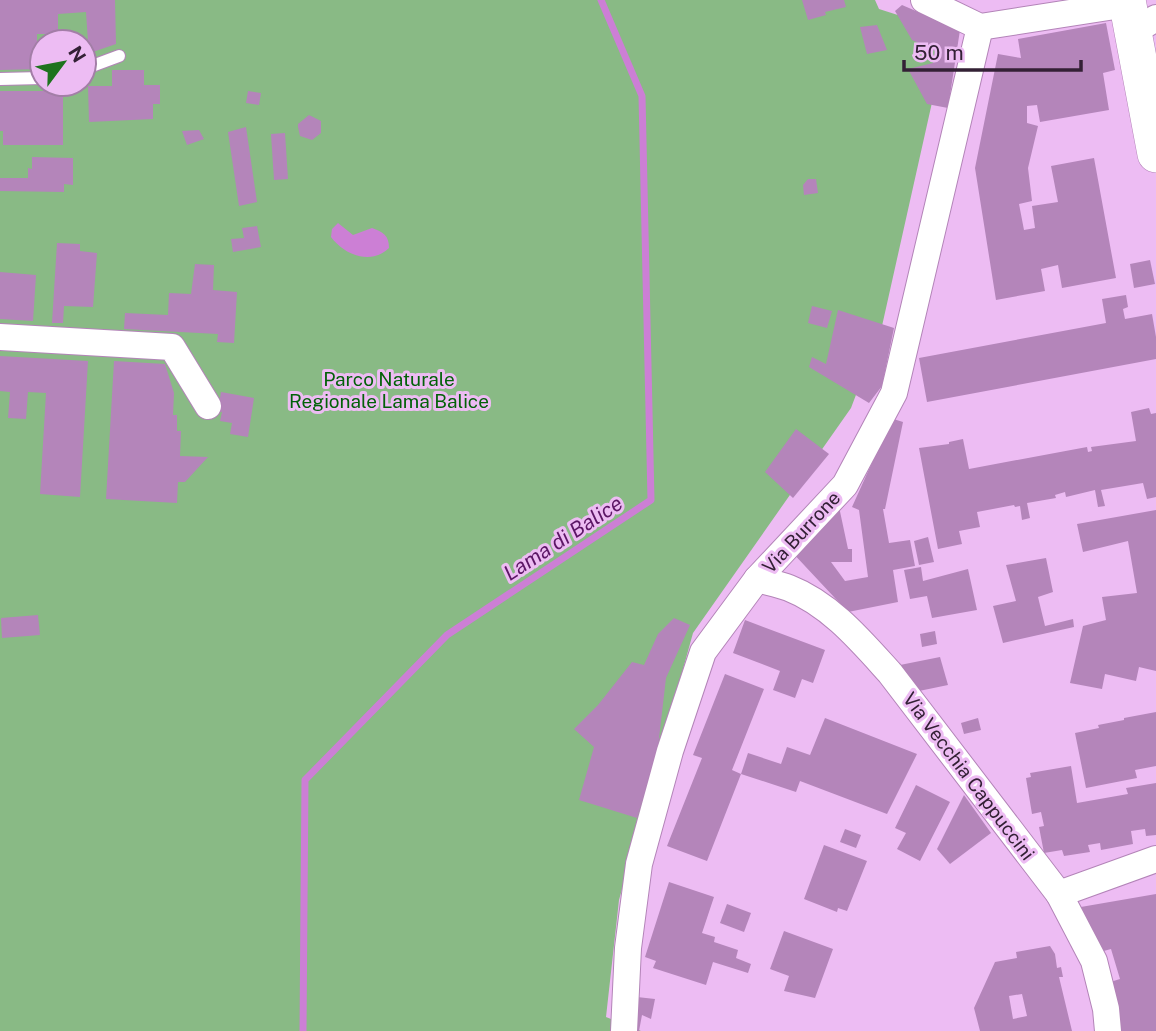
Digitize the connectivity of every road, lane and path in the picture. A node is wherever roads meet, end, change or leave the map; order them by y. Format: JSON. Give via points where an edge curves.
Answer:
{"nodes":[{"id":1,"x":924,"y":0,"type":"edge"},
{"id":2,"x":1136,"y":14,"type":"edge"},
{"id":3,"x":980,"y":27,"type":"junction"},
{"id":4,"x":119,"y":56,"type":"dead end"},
{"id":5,"x":98,"y":64,"type":"edge"},
{"id":6,"x":28,"y":78,"type":"edge"},
{"id":7,"x":0,"y":79,"type":"edge"},
{"id":8,"x":1156,"y":154,"type":"edge"},
{"id":9,"x":0,"y":337,"type":"edge"},
{"id":10,"x":208,"y":406,"type":"dead end"},
{"id":11,"x":757,"y":579,"type":"junction"},
{"id":12,"x":1156,"y":859,"type":"edge"},
{"id":13,"x":1059,"y":894,"type":"junction"},
{"id":14,"x":624,"y":1031,"type":"edge"},
{"id":15,"x":1108,"y":1031,"type":"edge"}],
"edges":[{"from":1,"to":3,"type":"street"},
{"from":2,"to":3,"type":"street"},
{"from":2,"to":8,"type":"street"},
{"from":3,"to":11,"type":"street","name":"Via Burrone","via":[[894,393],[845,485]]},
{"from":4,"to":5,"type":"lane"},
{"from":6,"to":7,"type":"lane"},
{"from":9,"to":10,"type":"street","via":[[172,347]]},
{"from":11,"to":13,"type":"street","name":"Via Vecchia Cappuccini","via":[[790,589],[828,611],[863,642]]},
{"from":11,"to":14,"type":"street","name":"Via Burrone","via":[[703,652],[670,751],[639,864]]},
{"from":12,"to":13,"type":"street"},
{"from":13,"to":15,"type":"street","name":"Via Vecchia Cappuccini","via":[[1094,961]]}]}
